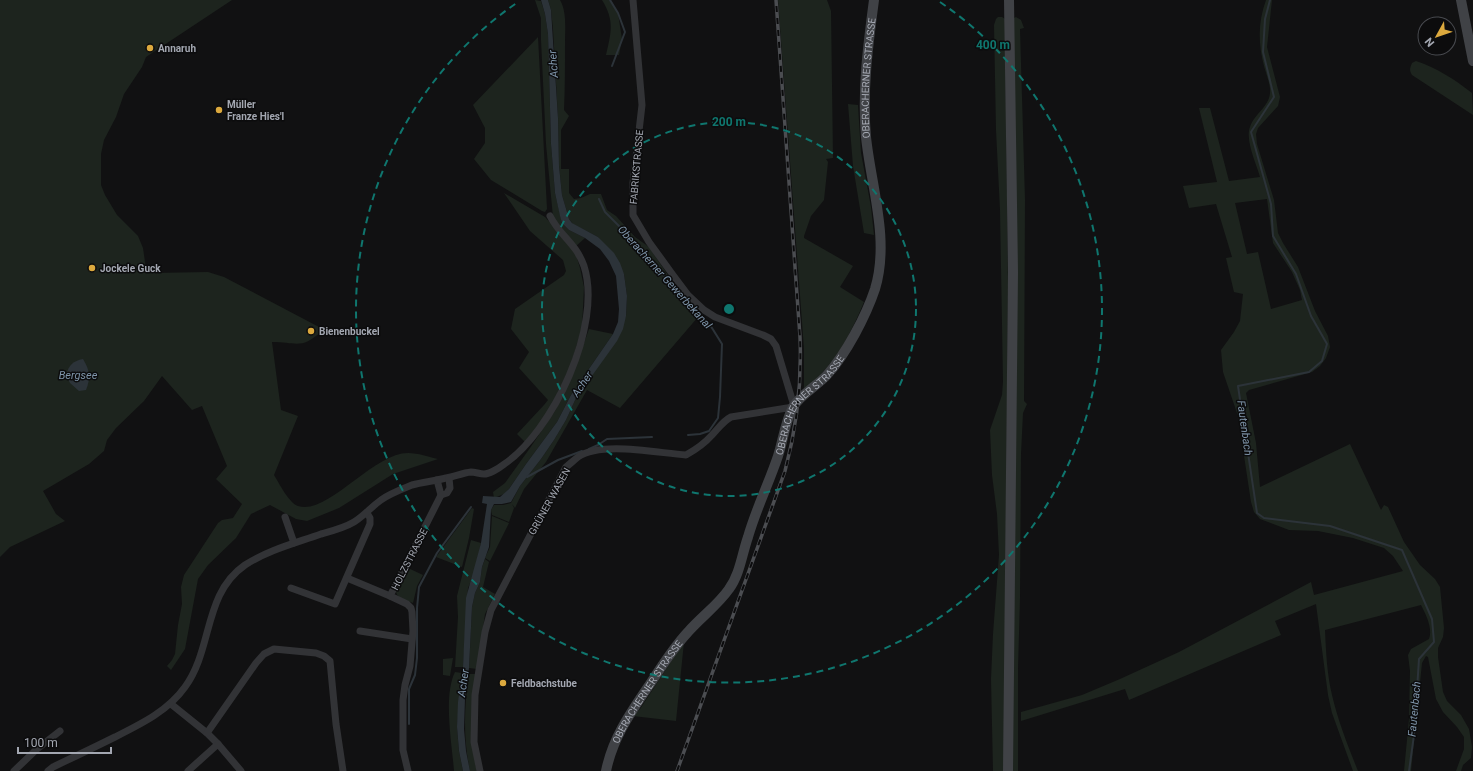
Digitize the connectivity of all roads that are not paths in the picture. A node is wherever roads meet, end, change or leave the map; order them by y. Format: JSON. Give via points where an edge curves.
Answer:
{"nodes":[{"id":1,"x":633,"y":0,"type":"edge"},
{"id":2,"x":874,"y":0,"type":"edge"},
{"id":3,"x":1009,"y":0,"type":"edge"},
{"id":4,"x":1461,"y":0,"type":"edge"},
{"id":5,"x":1473,"y":62,"type":"edge"},
{"id":6,"x":550,"y":216,"type":"dead end"},
{"id":7,"x":794,"y":406,"type":"junction"},
{"id":8,"x":448,"y":478,"type":"junction"},
{"id":9,"x":437,"y":480,"type":"junction"},
{"id":10,"x":441,"y":495,"type":"junction"},
{"id":11,"x":367,"y":512,"type":"junction"},
{"id":12,"x":285,"y":517,"type":"dead end"},
{"id":13,"x":294,"y":543,"type":"junction"},
{"id":14,"x":347,"y":578,"type":"junction"},
{"id":15,"x":291,"y":588,"type":"dead end"},
{"id":16,"x":390,"y":596,"type":"junction"},
{"id":17,"x":360,"y":631,"type":"dead end"},
{"id":18,"x":412,"y":639,"type":"junction"},
{"id":19,"x":171,"y":704,"type":"junction"},
{"id":20,"x":60,"y":731,"type":"dead end"},
{"id":21,"x":207,"y":733,"type":"junction"},
{"id":22,"x":218,"y":744,"type":"junction"},
{"id":23,"x":14,"y":771,"type":"edge"},
{"id":24,"x":48,"y":771,"type":"edge"},
{"id":25,"x":188,"y":771,"type":"edge"},
{"id":26,"x":242,"y":771,"type":"edge"},
{"id":27,"x":343,"y":771,"type":"edge"},
{"id":28,"x":408,"y":771,"type":"edge"},
{"id":29,"x":480,"y":771,"type":"edge"},
{"id":30,"x":606,"y":771,"type":"edge"},
{"id":31,"x":1008,"y":771,"type":"edge"}],
"edges":[{"from":1,"to":7,"type":"street","name":"FABRIKSTRASSE","via":[[642,105],[633,183],[633,215],[673,275],[688,295],[704,310],[715,317],[771,339],[776,346]]},
{"from":2,"to":7,"type":"street","name":"OBERACHERNER STRASSE","via":[[865,85],[866,135],[881,236],[878,275],[868,305],[836,365]]},
{"from":3,"to":31,"type":"street","via":[[1013,280]]},
{"from":4,"to":5,"type":"street"},
{"from":6,"to":8,"type":"street","via":[[576,248],[587,282],[585,330],[573,366],[546,420],[528,443],[504,465],[486,474],[472,472]]},
{"from":7,"to":29,"type":"street","name":"GRÜNER WASEN","via":[[731,416],[712,436],[686,455],[623,449],[595,450],[578,456],[566,468],[491,610],[475,695],[474,742]]},
{"from":7,"to":30,"type":"street","name":"OBERACHERNER STRASSE","via":[[734,582],[666,660],[621,728],[612,746]]},
{"from":8,"to":9,"type":"street"},
{"from":8,"to":10,"type":"street","name":"HOLZSTRASSE","via":[[450,488],[447,493]]},
{"from":9,"to":10,"type":"street"},
{"from":9,"to":11,"type":"street","via":[[400,490],[382,499]]},
{"from":10,"to":16,"type":"street","name":"HOLZSTRASSE"},
{"from":11,"to":13,"type":"street","via":[[354,522],[338,529]]},
{"from":11,"to":14,"type":"street","via":[[370,524]]},
{"from":12,"to":13,"type":"street"},
{"from":13,"to":19,"type":"street","via":[[268,552],[246,565],[224,586],[213,610],[199,660],[186,686]]},
{"from":14,"to":15,"type":"street","via":[[335,604]]},
{"from":14,"to":16,"type":"street"},
{"from":16,"to":18,"type":"street","name":"HOLZSTRASSE","via":[[411,608]]},
{"from":17,"to":18,"type":"street"},
{"from":18,"to":28,"type":"street","name":"HOLZSTRASSE","via":[[403,700],[403,750]]},
{"from":19,"to":21,"type":"street"},
{"from":19,"to":24,"type":"street","via":[[129,730]]},
{"from":20,"to":23,"type":"street"},
{"from":21,"to":22,"type":"street"},
{"from":21,"to":27,"type":"street","via":[[264,654],[274,649],[316,653],[330,661]]},
{"from":22,"to":25,"type":"street"},
{"from":22,"to":26,"type":"street"}]}
